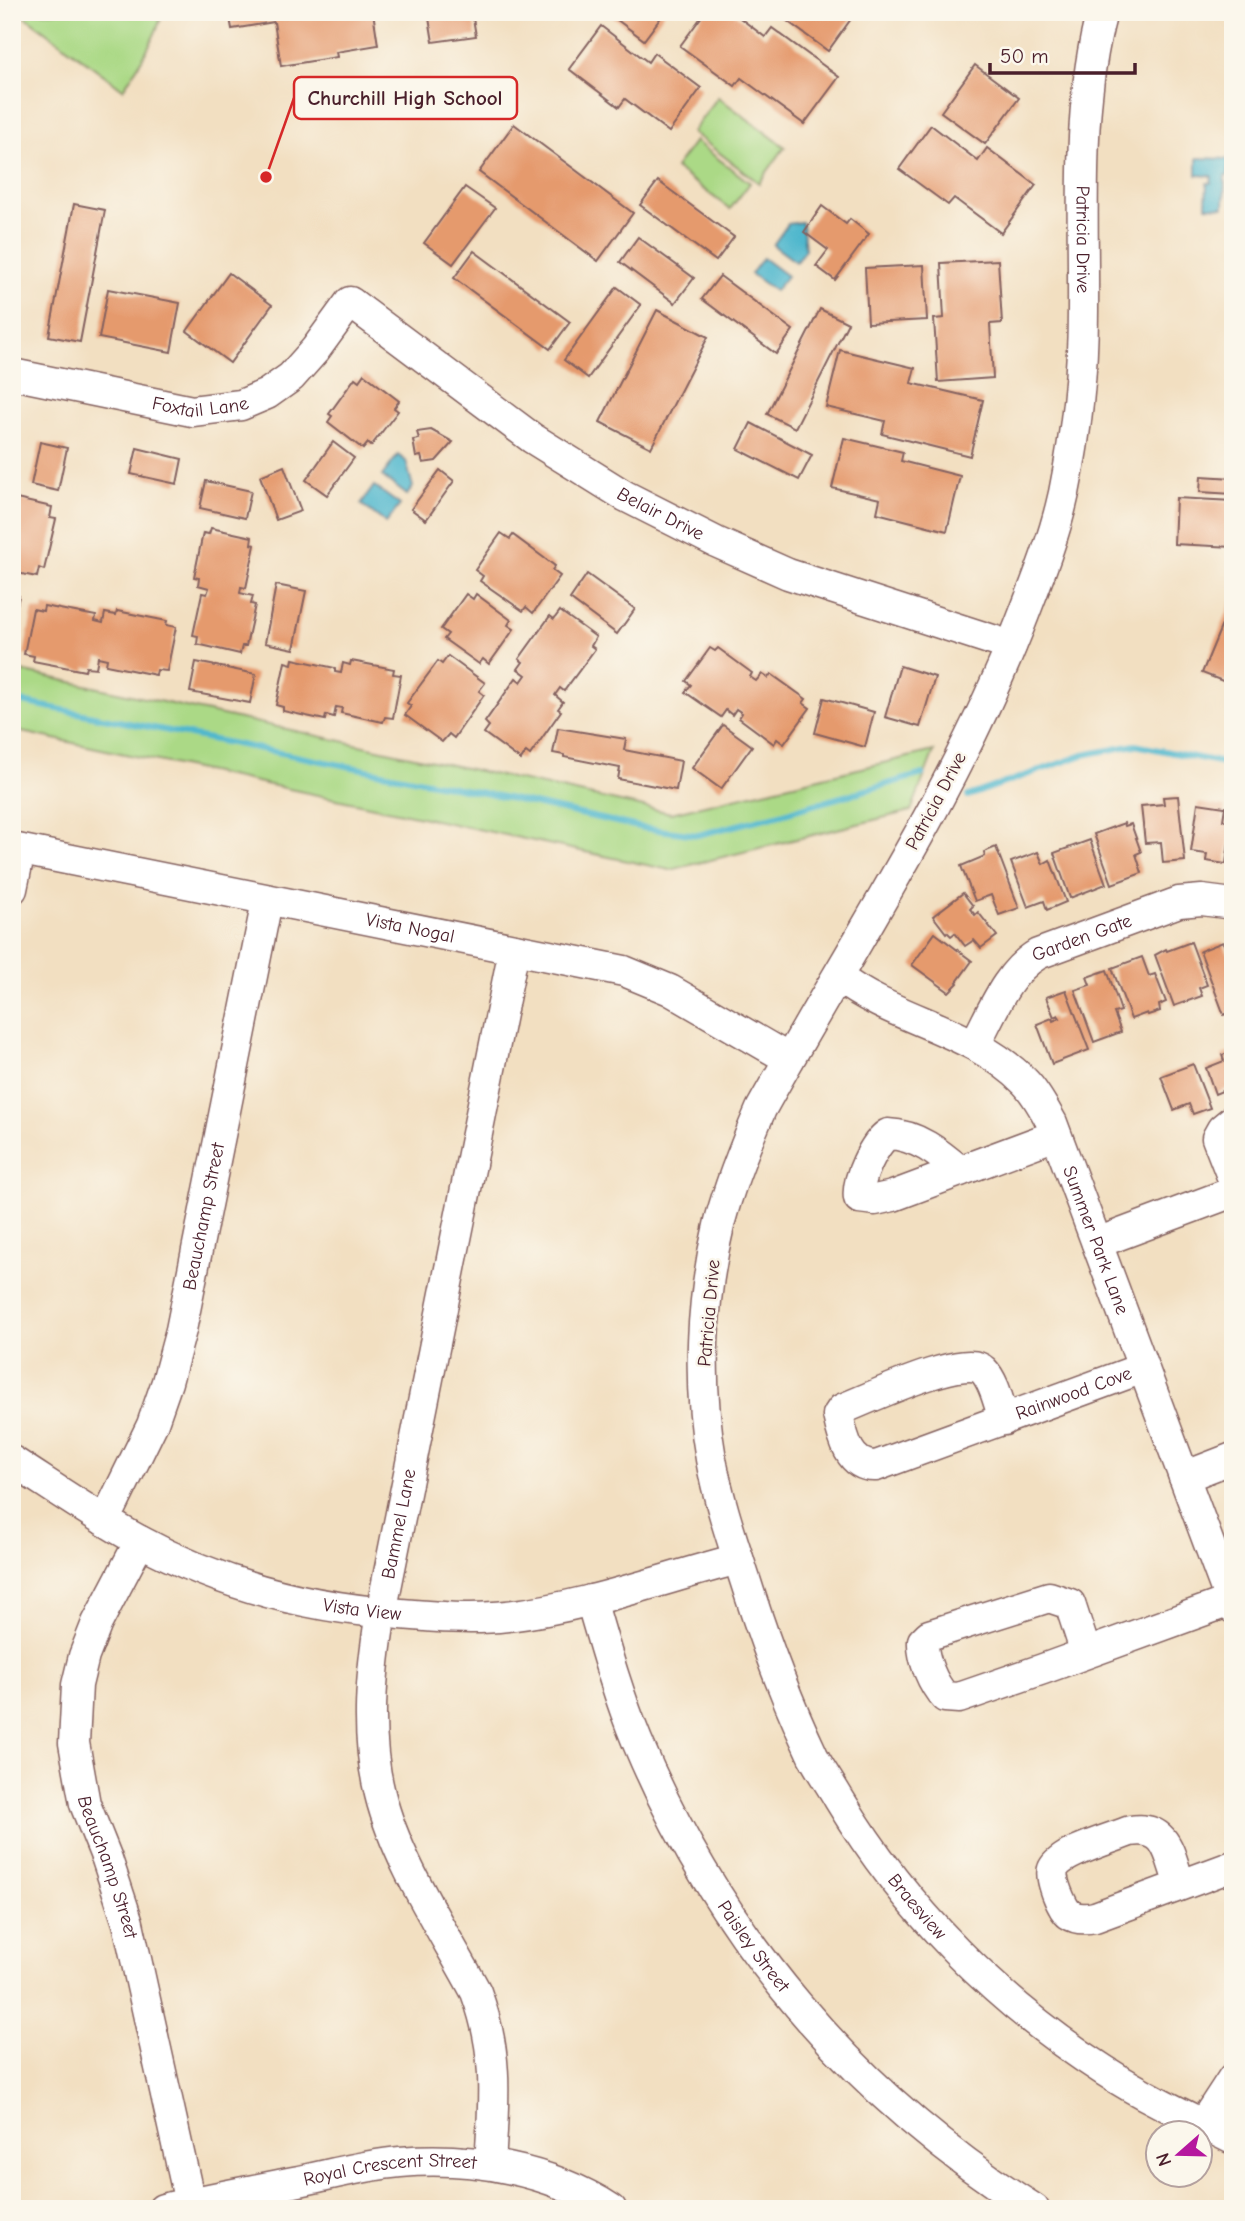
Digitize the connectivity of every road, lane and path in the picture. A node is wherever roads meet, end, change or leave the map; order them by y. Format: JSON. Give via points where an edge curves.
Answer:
{"nodes":[{"id":1,"x":1102,"y":12,"type":"edge"},
{"id":2,"x":350,"y":302,"type":"joint"},
{"id":3,"x":12,"y":374,"type":"edge"},
{"id":4,"x":1011,"y":646,"type":"junction"},
{"id":5,"x":16,"y":849,"type":"edge"},
{"id":6,"x":12,"y":888,"type":"edge"},
{"id":7,"x":267,"y":901,"type":"junction"},
{"id":8,"x":1233,"y":904,"type":"edge"},
{"id":9,"x":514,"y":948,"type":"junction"},
{"id":10,"x":838,"y":976,"type":"junction"},
{"id":11,"x":975,"y":1044,"type":"junction"},
{"id":12,"x":789,"y":1059,"type":"junction"},
{"id":13,"x":1233,"y":1120,"type":"edge"},
{"id":14,"x":1056,"y":1135,"type":"junction"},
{"id":15,"x":960,"y":1171,"type":"dead end"},
{"id":16,"x":1233,"y":1179,"type":"edge"},
{"id":17,"x":1233,"y":1192,"type":"edge"},
{"id":18,"x":1097,"y":1243,"type":"junction"},
{"id":19,"x":1143,"y":1368,"type":"junction"},
{"id":20,"x":1004,"y":1420,"type":"junction"},
{"id":21,"x":1233,"y":1458,"type":"edge"},
{"id":22,"x":12,"y":1461,"type":"edge"},
{"id":23,"x":1184,"y":1477,"type":"junction"},
{"id":24,"x":105,"y":1521,"type":"junction"},
{"id":25,"x":140,"y":1541,"type":"junction"},
{"id":26,"x":738,"y":1559,"type":"junction"},
{"id":27,"x":591,"y":1600,"type":"junction"},
{"id":28,"x":1232,"y":1604,"type":"edge"},
{"id":29,"x":381,"y":1613,"type":"junction"},
{"id":30,"x":1086,"y":1653,"type":"junction"},
{"id":31,"x":1233,"y":1866,"type":"edge"},
{"id":32,"x":1180,"y":1885,"type":"dead end"},
{"id":33,"x":1233,"y":2078,"type":"edge"},
{"id":34,"x":1196,"y":2120,"type":"edge"},
{"id":35,"x":1206,"y":2120,"type":"edge"},
{"id":36,"x":1214,"y":2130,"type":"edge"},
{"id":37,"x":1233,"y":2139,"type":"edge"},
{"id":38,"x":490,"y":2164,"type":"junction"},
{"id":39,"x":176,"y":2206,"type":"edge"},
{"id":40,"x":611,"y":2209,"type":"edge"},
{"id":41,"x":1034,"y":2209,"type":"edge"}],
"edges":[{"from":1,"to":4,"type":"street","name":"Patricia Drive","via":[[1088,92],[1083,315],[1073,435],[1048,553]]},
{"from":2,"to":3,"type":"street","name":"Foxtail Lane","via":[[291,377],[240,405],[192,411]]},
{"from":2,"to":4,"type":"street","name":"Belair Drive","via":[[532,438],[625,496],[788,574]]},
{"from":4,"to":10,"type":"street","name":"Patricia Drive","via":[[943,792]]},
{"from":5,"to":6,"type":"street"},
{"from":5,"to":7,"type":"street","name":"Vista Nogal"},
{"from":7,"to":9,"type":"street","name":"Vista Nogal"},
{"from":7,"to":24,"type":"street","name":"Beauchamp Street","via":[[178,1343],[152,1425]]},
{"from":8,"to":11,"type":"street","name":"Garden Gate","via":[[1179,902],[1038,954],[1014,974]]},
{"from":9,"to":12,"type":"street","name":"Vista Nogal","via":[[624,971],[670,990]]},
{"from":9,"to":29,"type":"street","name":"Bammel Lane"},
{"from":10,"to":11,"type":"street","name":"Summer Park Lane","via":[[856,991]]},
{"from":10,"to":12,"type":"street","name":"Patricia Drive"},
{"from":11,"to":14,"type":"street","name":"Summer Park Lane","via":[[1027,1083]]},
{"from":12,"to":26,"type":"street","name":"Patricia Drive","via":[[738,1164],[720,1222],[707,1292],[704,1400],[711,1459]]},
{"from":13,"to":16,"type":"street","via":[[1217,1138]]},
{"from":14,"to":15,"type":"street"},
{"from":14,"to":18,"type":"street","name":"Summer Park Lane"},
{"from":17,"to":18,"type":"street"},
{"from":18,"to":19,"type":"street","name":"Summer Park Lane"},
{"from":19,"to":20,"type":"street","name":"Rainwood Cove"},
{"from":19,"to":23,"type":"street","name":"Summer Park Lane"},
{"from":20,"to":20,"type":"street","name":"Rainwood Cove","via":[[990,1381],[974,1365],[954,1366],[909,1382],[842,1409],[838,1415],[851,1454],[865,1466]]},
{"from":21,"to":23,"type":"street"},
{"from":22,"to":24,"type":"street","name":"Vista View"},
{"from":23,"to":28,"type":"street","name":"Summer Park Lane"},
{"from":24,"to":25,"type":"street","name":"Vista View"},
{"from":25,"to":29,"type":"street","name":"Vista View","via":[[253,1588],[350,1611]]},
{"from":25,"to":39,"type":"street","name":"Beauchamp Street","via":[[84,1656],[77,1685],[74,1743],[85,1804],[128,1923]]},
{"from":26,"to":27,"type":"street","name":"Vista View"},
{"from":26,"to":34,"type":"street","name":"Braesview","via":[[769,1655],[815,1758],[859,1833],[911,1902],[970,1965],[1035,2022],[1106,2072]]},
{"from":27,"to":29,"type":"street","name":"Vista View","via":[[505,1616]]},
{"from":27,"to":41,"type":"street","name":"Paisley Street","via":[[637,1741],[682,1837],[738,1927],[802,2011],[875,2088],[955,2157]]},
{"from":28,"to":30,"type":"street"},
{"from":29,"to":38,"type":"street","name":"Bammel Lane","via":[[370,1722],[380,1794],[400,1852],[485,2015],[495,2085]]},
{"from":30,"to":30,"type":"street","via":[[959,1698],[945,1697],[937,1689],[923,1641],[929,1635],[1049,1597],[1070,1604]]},
{"from":31,"to":32,"type":"street"},
{"from":33,"to":35,"type":"street"},
{"from":36,"to":37,"type":"street","name":"Braesview"},
{"from":38,"to":39,"type":"street","name":"Royal Crescent Street","via":[[397,2162]]},
{"from":38,"to":40,"type":"street","name":"Royal Crescent Street","via":[[538,2176]]}]}
